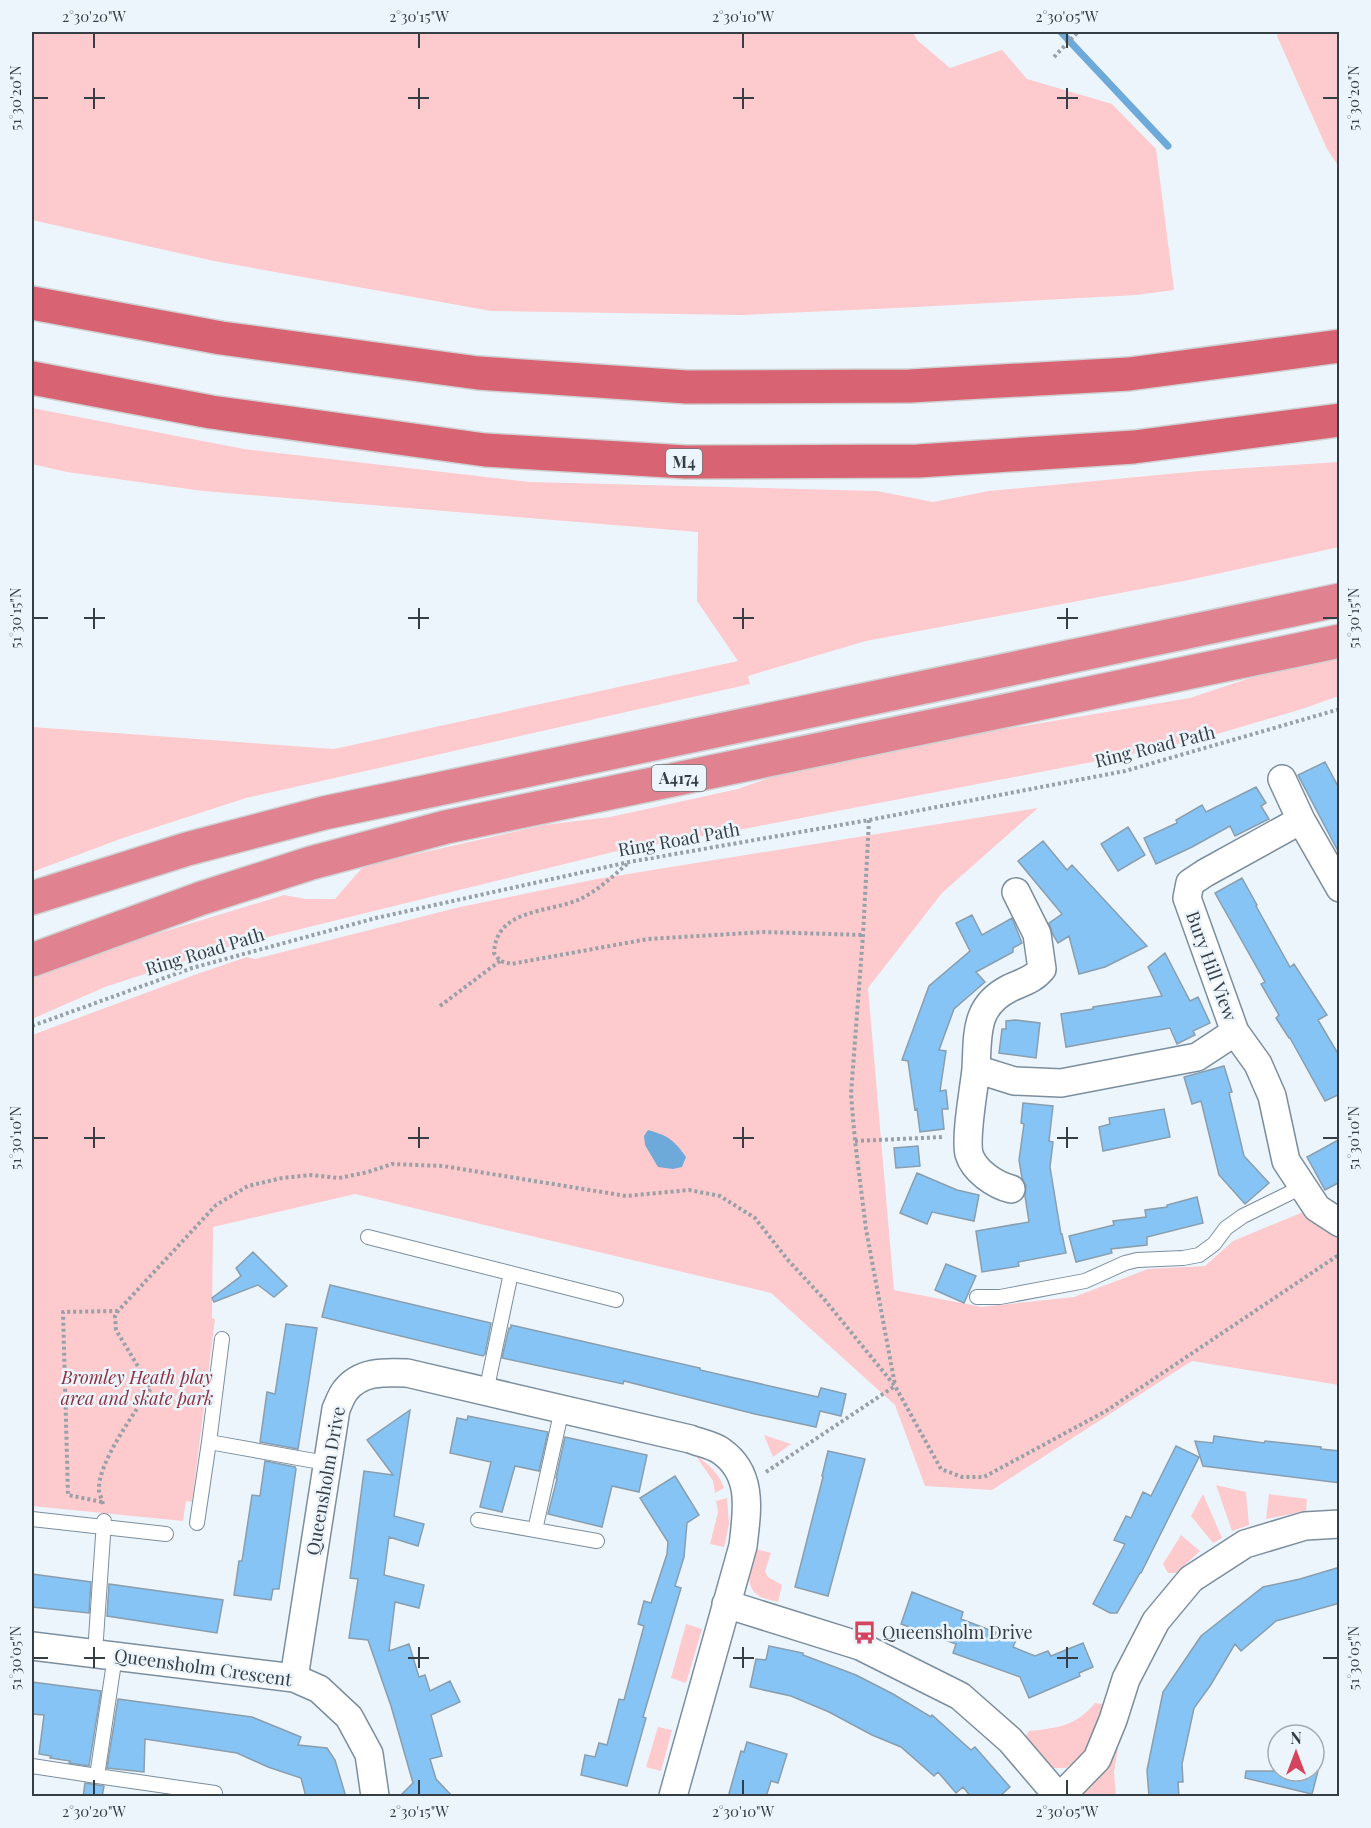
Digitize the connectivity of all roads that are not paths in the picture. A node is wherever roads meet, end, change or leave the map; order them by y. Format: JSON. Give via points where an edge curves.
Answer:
{"nodes":[{"id":1,"x":32,"y":303,"type":"edge"},
{"id":2,"x":1340,"y":346,"type":"edge"},
{"id":3,"x":32,"y":378,"type":"edge"},
{"id":4,"x":1340,"y":420,"type":"edge"},
{"id":5,"x":1340,"y":600,"type":"edge"},
{"id":6,"x":1340,"y":641,"type":"edge"},
{"id":7,"x":1282,"y":779,"type":"dead end"},
{"id":8,"x":1301,"y":820,"type":"junction"},
{"id":9,"x":1340,"y":888,"type":"edge"},
{"id":10,"x":1016,"y":892,"type":"dead end"},
{"id":11,"x":32,"y":898,"type":"edge"},
{"id":12,"x":32,"y":960,"type":"edge"},
{"id":13,"x":1235,"y":1032,"type":"junction"},
{"id":14,"x":976,"y":1069,"type":"junction"},
{"id":15,"x":1302,"y":1187,"type":"junction"},
{"id":16,"x":1011,"y":1189,"type":"dead end"},
{"id":17,"x":1340,"y":1223,"type":"edge"},
{"id":18,"x":368,"y":1237,"type":"dead end"},
{"id":19,"x":511,"y":1273,"type":"junction"},
{"id":20,"x":976,"y":1297,"type":"dead end"},
{"id":21,"x":616,"y":1300,"type":"dead end"},
{"id":22,"x":222,"y":1338,"type":"dead end"},
{"id":23,"x":486,"y":1392,"type":"junction"},
{"id":24,"x":562,"y":1409,"type":"junction"},
{"id":25,"x":209,"y":1442,"type":"junction"},
{"id":26,"x":326,"y":1463,"type":"junction"},
{"id":27,"x":32,"y":1519,"type":"edge"},
{"id":28,"x":478,"y":1520,"type":"dead end"},
{"id":29,"x":197,"y":1523,"type":"dead end"},
{"id":30,"x":104,"y":1524,"type":"junction"},
{"id":31,"x":1340,"y":1524,"type":"edge"},
{"id":32,"x":535,"y":1530,"type":"junction"},
{"id":33,"x":166,"y":1534,"type":"dead end"},
{"id":34,"x":597,"y":1541,"type":"dead end"},
{"id":35,"x":726,"y":1604,"type":"junction"},
{"id":36,"x":32,"y":1646,"type":"edge"},
{"id":37,"x":105,"y":1655,"type":"junction"},
{"id":38,"x":294,"y":1678,"type":"junction"},
{"id":39,"x":32,"y":1766,"type":"edge"},
{"id":40,"x":97,"y":1776,"type":"junction"},
{"id":41,"x":215,"y":1793,"type":"dead end"},
{"id":42,"x":375,"y":1797,"type":"edge"},
{"id":43,"x":673,"y":1797,"type":"edge"},
{"id":44,"x":1059,"y":1797,"type":"edge"}],
"edges":[{"from":1,"to":2,"type":"highway","via":[[221,338],[478,373],[687,387],[910,386],[1117,374]]},
{"from":3,"to":4,"type":"highway","number":"M4","via":[[211,412],[485,450],[686,462],[918,461],[1134,447]]},
{"from":5,"to":11,"type":"highway","number":"A4174","via":[[324,813],[187,849]]},
{"from":6,"to":12,"type":"highway","number":"A4174","via":[[446,827],[202,898]]},
{"from":7,"to":8,"type":"street"},
{"from":8,"to":9,"type":"street"},
{"from":8,"to":13,"type":"street","name":"Bury Hill View","via":[[1190,883],[1187,898],[1192,917]]},
{"from":10,"to":14,"type":"street","via":[[1037,934],[1042,969],[1035,978],[1009,988],[991,1001],[978,1024]]},
{"from":13,"to":14,"type":"street","name":"Bury Hill View","via":[[1197,1057],[1061,1083],[1014,1081]]},
{"from":13,"to":15,"type":"street","name":"Bury Hill View","via":[[1263,1075],[1272,1096],[1286,1161]]},
{"from":14,"to":16,"type":"street","via":[[969,1155],[978,1169],[999,1186]]},
{"from":15,"to":17,"type":"street","name":"Bury Hill View","via":[[1317,1208]]},
{"from":15,"to":20,"type":"lane","via":[[1243,1216],[1199,1255],[1137,1260],[1085,1281],[1000,1297]]},
{"from":18,"to":19,"type":"lane"},
{"from":19,"to":21,"type":"lane"},
{"from":19,"to":23,"type":"lane"},
{"from":22,"to":25,"type":"lane"},
{"from":23,"to":24,"type":"street","name":"Queensholm Drive"},
{"from":23,"to":26,"type":"street","name":"Queensholm Drive","via":[[407,1373],[379,1372],[361,1378],[345,1390],[336,1408]]},
{"from":24,"to":32,"type":"lane"},
{"from":24,"to":35,"type":"street","name":"Queensholm Drive","via":[[690,1439],[719,1450],[737,1465],[745,1485],[747,1513],[743,1546]]},
{"from":25,"to":26,"type":"lane"},
{"from":25,"to":29,"type":"lane"},
{"from":26,"to":38,"type":"street","name":"Queensholm Drive"},
{"from":27,"to":30,"type":"lane"},
{"from":28,"to":32,"type":"lane"},
{"from":30,"to":33,"type":"lane"},
{"from":30,"to":37,"type":"lane"},
{"from":31,"to":44,"type":"street","via":[[1305,1526],[1245,1544],[1191,1579],[1156,1621],[1126,1679],[1097,1759]]},
{"from":32,"to":34,"type":"lane"},
{"from":35,"to":43,"type":"street","name":"Queensholm Drive"},
{"from":35,"to":44,"type":"street","via":[[860,1646],[960,1696],[1010,1740]]},
{"from":36,"to":37,"type":"street","name":"Queensholm Crescent"},
{"from":37,"to":38,"type":"street","name":"Queensholm Crescent"},
{"from":37,"to":40,"type":"lane"},
{"from":38,"to":42,"type":"street","name":"Queensholm Crescent","via":[[319,1689],[349,1717],[369,1754]]},
{"from":39,"to":40,"type":"lane"},
{"from":40,"to":41,"type":"lane"}]}
